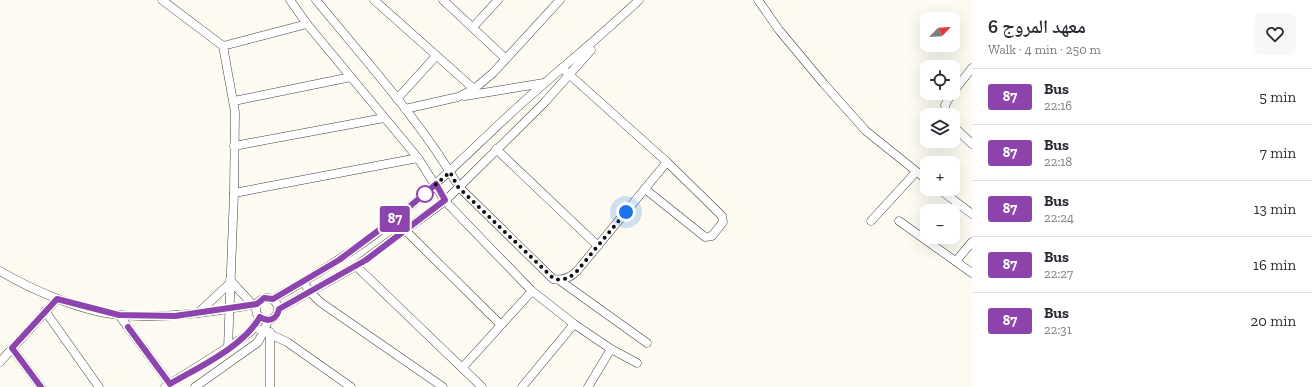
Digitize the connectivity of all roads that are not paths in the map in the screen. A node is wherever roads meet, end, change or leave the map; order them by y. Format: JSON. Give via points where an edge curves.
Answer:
{"nodes":[{"id":1,"x":162,"y":0,"type":"edge"},
{"id":2,"x":290,"y":0,"type":"edge"},
{"id":3,"x":316,"y":0,"type":"edge"},
{"id":4,"x":374,"y":0,"type":"edge"},
{"id":5,"x":443,"y":0,"type":"edge"},
{"id":6,"x":498,"y":0,"type":"edge"},
{"id":7,"x":560,"y":0,"type":"edge"},
{"id":8,"x":639,"y":0,"type":"edge"},
{"id":9,"x":758,"y":0,"type":"edge"},
{"id":10,"x":307,"y":24,"type":"junction"},
{"id":11,"x":473,"y":28,"type":"junction"},
{"id":12,"x":607,"y":31,"type":"junction"},
{"id":13,"x":223,"y":46,"type":"junction"},
{"id":14,"x":436,"y":56,"type":"junction"},
{"id":15,"x":505,"y":58,"type":"junction"},
{"id":16,"x":562,"y":68,"type":"junction"},
{"id":17,"x":972,"y":68,"type":"edge"},
{"id":18,"x":569,"y":75,"type":"junction"},
{"id":19,"x":351,"y":77,"type":"junction"},
{"id":20,"x":545,"y":82,"type":"junction"},
{"id":21,"x":960,"y":83,"type":"edge"},
{"id":22,"x":474,"y":89,"type":"junction"},
{"id":23,"x":458,"y":96,"type":"junction"},
{"id":24,"x":397,"y":99,"type":"junction"},
{"id":25,"x":234,"y":101,"type":"junction"},
{"id":26,"x":404,"y":109,"type":"junction"},
{"id":27,"x":384,"y":118,"type":"junction"},
{"id":28,"x":960,"y":133,"type":"edge"},
{"id":29,"x":972,"y":144,"type":"edge"},
{"id":30,"x":234,"y":146,"type":"junction"},
{"id":31,"x":496,"y":149,"type":"junction"},
{"id":32,"x":418,"y":158,"type":"junction"},
{"id":33,"x":667,"y":162,"type":"junction"},
{"id":34,"x":450,"y":172,"type":"junction"},
{"id":35,"x":916,"y":172,"type":"junction"},
{"id":36,"x":920,"y":175,"type":"edge"},
{"id":37,"x":436,"y":184,"type":"junction"},
{"id":38,"x":458,"y":187,"type":"junction"},
{"id":39,"x":646,"y":189,"type":"junction"},
{"id":40,"x":234,"y":193,"type":"junction"},
{"id":41,"x":948,"y":196,"type":"edge"},
{"id":42,"x":445,"y":200,"type":"junction"},
{"id":43,"x":972,"y":214,"type":"edge"},
{"id":44,"x":871,"y":221,"type":"dead end"},
{"id":45,"x":899,"y":221,"type":"dead end"},
{"id":46,"x":406,"y":231,"type":"junction"},
{"id":47,"x":972,"y":242,"type":"edge"},
{"id":48,"x":598,"y":246,"type":"junction"},
{"id":49,"x":956,"y":261,"type":"junction"},
{"id":50,"x":356,"y":266,"type":"junction"},
{"id":51,"x":0,"y":271,"type":"edge"},
{"id":52,"x":972,"y":273,"type":"edge"},
{"id":53,"x":559,"y":280,"type":"junction"},
{"id":54,"x":230,"y":282,"type":"junction"},
{"id":55,"x":303,"y":282,"type":"junction"},
{"id":56,"x":532,"y":291,"type":"junction"},
{"id":57,"x":310,"y":292,"type":"junction"},
{"id":58,"x":57,"y":299,"type":"junction"},
{"id":59,"x":273,"y":299,"type":"junction"},
{"id":60,"x":231,"y":308,"type":"junction"},
{"id":61,"x":257,"y":309,"type":"junction"},
{"id":62,"x":279,"y":309,"type":"junction"},
{"id":63,"x":45,"y":311,"type":"junction"},
{"id":64,"x":198,"y":313,"type":"junction"},
{"id":65,"x":119,"y":315,"type":"junction"},
{"id":66,"x":269,"y":320,"type":"junction"},
{"id":67,"x":500,"y":324,"type":"junction"},
{"id":68,"x":574,"y":324,"type":"junction"},
{"id":69,"x":254,"y":327,"type":"junction"},
{"id":70,"x":267,"y":334,"type":"junction"},
{"id":71,"x":647,"y":343,"type":"dead end"},
{"id":72,"x":228,"y":348,"type":"junction"},
{"id":73,"x":611,"y":349,"type":"junction"},
{"id":74,"x":6,"y":351,"type":"edge"},
{"id":75,"x":0,"y":362,"type":"edge"},
{"id":76,"x":638,"y":363,"type":"dead end"},
{"id":77,"x":462,"y":368,"type":"junction"},
{"id":78,"x":168,"y":386,"type":"edge"},
{"id":79,"x":41,"y":387,"type":"edge"},
{"id":80,"x":99,"y":387,"type":"edge"},
{"id":81,"x":195,"y":387,"type":"edge"},
{"id":82,"x":270,"y":387,"type":"edge"},
{"id":83,"x":351,"y":387,"type":"edge"},
{"id":84,"x":443,"y":387,"type":"edge"},
{"id":85,"x":482,"y":387,"type":"edge"},
{"id":86,"x":522,"y":387,"type":"edge"},
{"id":87,"x":588,"y":387,"type":"edge"}],
"edges":[{"from":1,"to":13,"type":"street"},
{"from":2,"to":10,"type":"street"},
{"from":3,"to":24,"type":"street"},
{"from":4,"to":14,"type":"street"},
{"from":5,"to":11,"type":"street"},
{"from":6,"to":11,"type":"street"},
{"from":7,"to":15,"type":"street"},
{"from":8,"to":12,"type":"street"},
{"from":9,"to":35,"type":"street","via":[[779,30],[840,103],[866,131]]},
{"from":10,"to":13,"type":"street"},
{"from":10,"to":19,"type":"street"},
{"from":11,"to":15,"type":"street"},
{"from":12,"to":16,"type":"street"},
{"from":12,"to":18,"type":"street"},
{"from":13,"to":25,"type":"street"},
{"from":14,"to":22,"type":"street"},
{"from":14,"to":24,"type":"street"},
{"from":15,"to":22,"type":"street","via":[[493,73]]},
{"from":16,"to":18,"type":"street"},
{"from":16,"to":20,"type":"street"},
{"from":17,"to":21,"type":"street"},
{"from":18,"to":31,"type":"street","via":[[546,102]]},
{"from":18,"to":33,"type":"street"},
{"from":19,"to":25,"type":"street"},
{"from":19,"to":27,"type":"street"},
{"from":20,"to":23,"type":"street"},
{"from":20,"to":34,"type":"street"},
{"from":22,"to":23,"type":"street"},
{"from":23,"to":26,"type":"street"},
{"from":24,"to":26,"type":"street"},
{"from":25,"to":30,"type":"street"},
{"from":26,"to":34,"type":"street"},
{"from":27,"to":30,"type":"street"},
{"from":27,"to":32,"type":"street"},
{"from":28,"to":29,"type":"street"},
{"from":30,"to":40,"type":"street"},
{"from":31,"to":38,"type":"street"},
{"from":31,"to":48,"type":"street"},
{"from":32,"to":37,"type":"street"},
{"from":32,"to":40,"type":"street"},
{"from":33,"to":39,"type":"street"},
{"from":33,"to":39,"type":"street","via":[[722,216],[723,222],[712,236],[705,237]]},
{"from":34,"to":37,"type":"street"},
{"from":34,"to":38,"type":"street"},
{"from":35,"to":36,"type":"street"},
{"from":35,"to":44,"type":"street"},
{"from":37,"to":42,"type":"street"},
{"from":37,"to":55,"type":"street","via":[[372,236]]},
{"from":38,"to":42,"type":"street"},
{"from":38,"to":53,"type":"street","via":[[554,279]]},
{"from":39,"to":48,"type":"street"},
{"from":40,"to":54,"type":"street"},
{"from":41,"to":43,"type":"street"},
{"from":42,"to":46,"type":"street"},
{"from":42,"to":56,"type":"street"},
{"from":45,"to":49,"type":"street"},
{"from":46,"to":50,"type":"street"},
{"from":46,"to":67,"type":"street"},
{"from":47,"to":49,"type":"street"},
{"from":48,"to":53,"type":"street","via":[[572,276]]},
{"from":49,"to":52,"type":"street"},
{"from":50,"to":57,"type":"street"},
{"from":50,"to":77,"type":"street"},
{"from":51,"to":58,"type":"street"},
{"from":53,"to":71,"type":"street"},
{"from":54,"to":60,"type":"street"},
{"from":54,"to":61,"type":"street"},
{"from":54,"to":64,"type":"street"},
{"from":55,"to":57,"type":"street"},
{"from":55,"to":59,"type":"street"},
{"from":56,"to":67,"type":"street"},
{"from":56,"to":68,"type":"street"},
{"from":57,"to":62,"type":"street"},
{"from":57,"to":84,"type":"street","via":[[320,302]]},
{"from":58,"to":63,"type":"street"},
{"from":58,"to":65,"type":"street"},
{"from":59,"to":61,"type":"street","via":[[264,298]]},
{"from":59,"to":62,"type":"street"},
{"from":60,"to":61,"type":"street"},
{"from":60,"to":64,"type":"street"},
{"from":60,"to":72,"type":"street"},
{"from":61,"to":66,"type":"street"},
{"from":61,"to":69,"type":"street"},
{"from":62,"to":66,"type":"street","via":[[276,317]]},
{"from":63,"to":74,"type":"street"},
{"from":63,"to":80,"type":"street"},
{"from":64,"to":65,"type":"street","via":[[175,316]]},
{"from":65,"to":78,"type":"street"},
{"from":66,"to":70,"type":"street"},
{"from":67,"to":77,"type":"street"},
{"from":68,"to":73,"type":"street"},
{"from":68,"to":86,"type":"street"},
{"from":69,"to":70,"type":"street"},
{"from":69,"to":72,"type":"street"},
{"from":70,"to":81,"type":"street"},
{"from":70,"to":82,"type":"street"},
{"from":70,"to":83,"type":"street","via":[[287,342]]},
{"from":72,"to":78,"type":"street"},
{"from":73,"to":76,"type":"street"},
{"from":73,"to":87,"type":"street"},
{"from":74,"to":75,"type":"street"},
{"from":74,"to":79,"type":"street"},
{"from":77,"to":85,"type":"street"}]}
